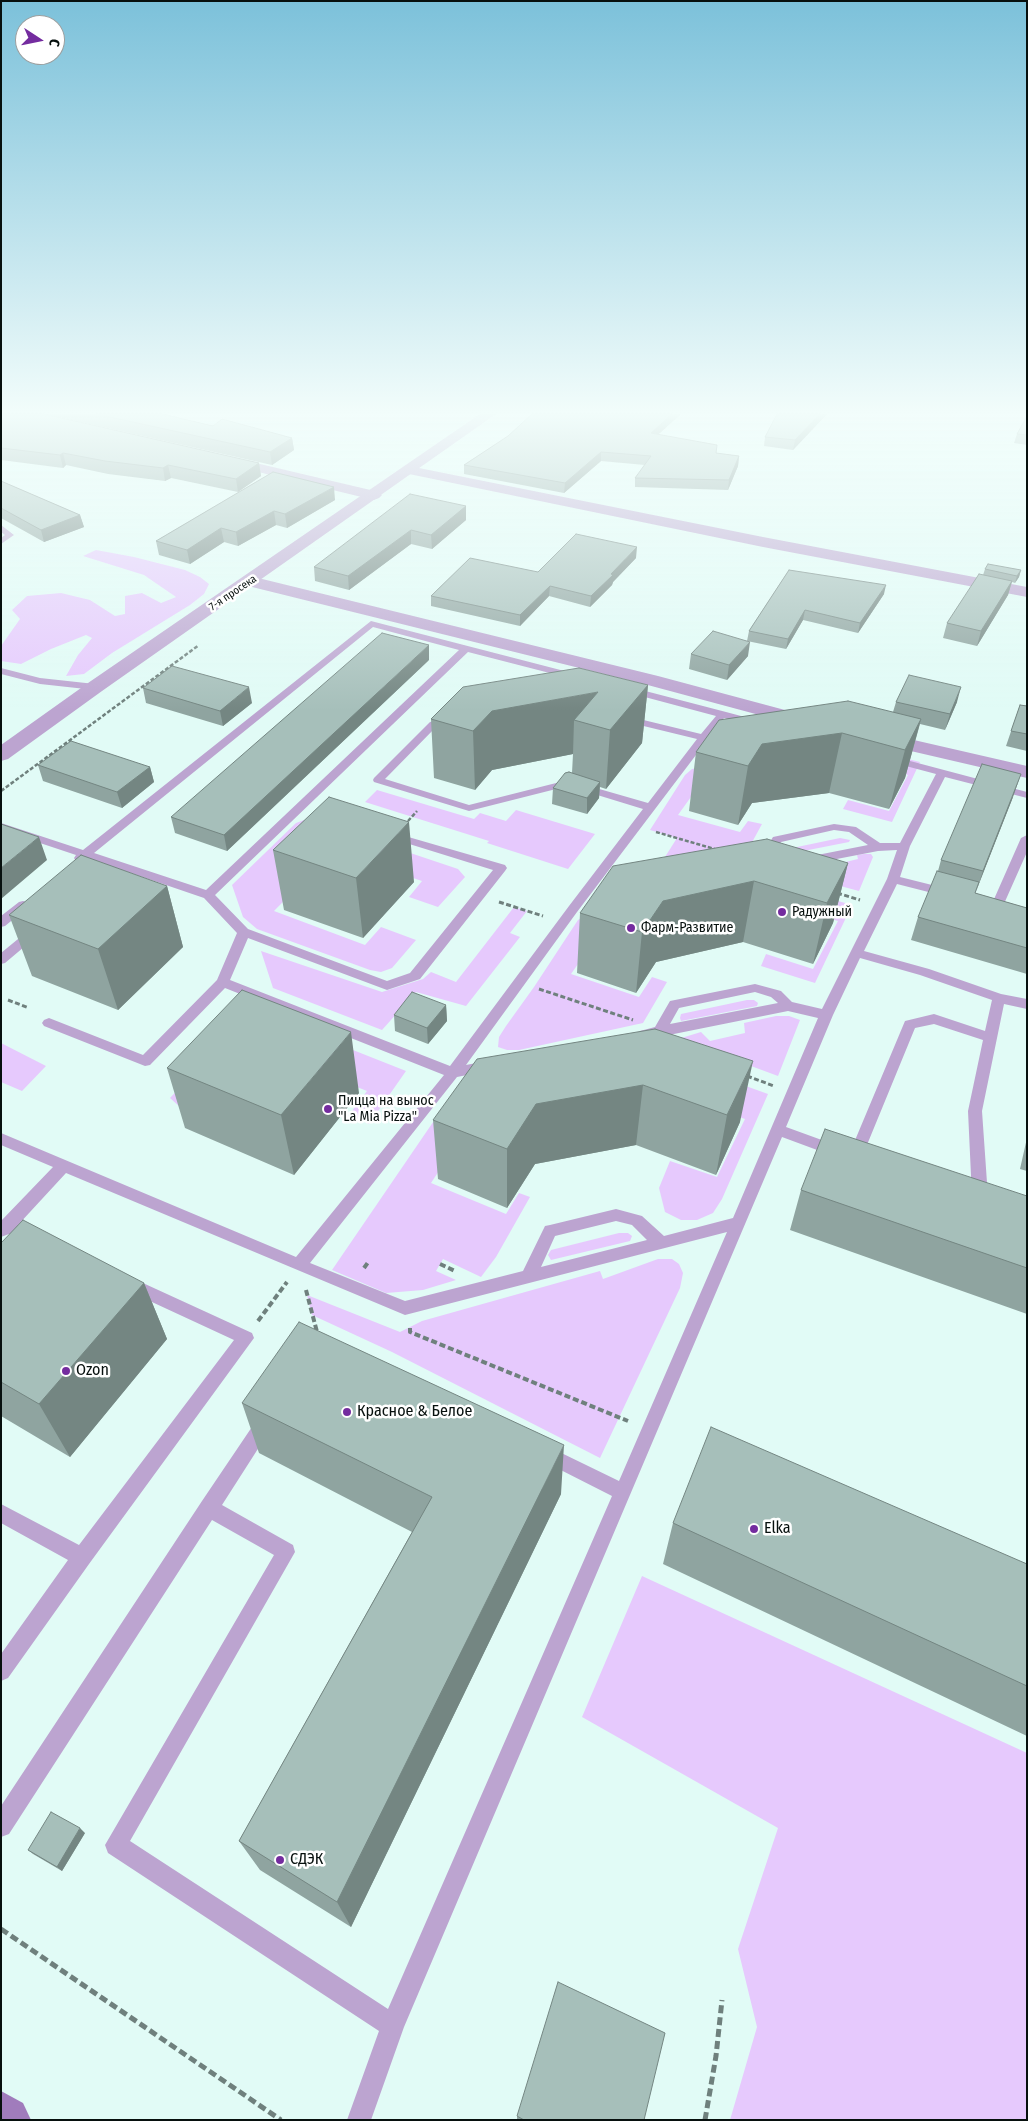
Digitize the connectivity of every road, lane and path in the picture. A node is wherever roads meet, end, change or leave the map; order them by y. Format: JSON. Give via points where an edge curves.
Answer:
{"nodes":[{"id":1,"x":348,"y":513,"type":"edge"},
{"id":2,"x":619,"y":513,"type":"edge"},
{"id":3,"x":1,"y":527,"type":"edge"},
{"id":4,"x":1,"y":542,"type":"edge"},
{"id":5,"x":250,"y":581,"type":"junction"},
{"id":6,"x":1027,"y":592,"type":"edge"},
{"id":7,"x":204,"y":641,"type":"dead end"},
{"id":8,"x":466,"y":648,"type":"junction"},
{"id":9,"x":1,"y":671,"type":"edge"},
{"id":10,"x":580,"y":678,"type":"edge"},
{"id":11,"x":95,"y":687,"type":"junction"},
{"id":12,"x":618,"y":687,"type":"edge"},
{"id":13,"x":722,"y":714,"type":"junction"},
{"id":14,"x":616,"y":716,"type":"edge"},
{"id":15,"x":462,"y":719,"type":"edge"},
{"id":16,"x":758,"y":724,"type":"edge"},
{"id":17,"x":825,"y":726,"type":"edge"},
{"id":18,"x":864,"y":735,"type":"edge"},
{"id":19,"x":704,"y":738,"type":"junction"},
{"id":20,"x":1,"y":755,"type":"edge"},
{"id":21,"x":877,"y":755,"type":"edge"},
{"id":22,"x":942,"y":772,"type":"junction"},
{"id":23,"x":1027,"y":772,"type":"edge"},
{"id":24,"x":1,"y":791,"type":"edge"},
{"id":25,"x":1027,"y":795,"type":"edge"},
{"id":26,"x":432,"y":796,"type":"junction"},
{"id":27,"x":651,"y":808,"type":"junction"},
{"id":28,"x":1,"y":826,"type":"edge"},
{"id":29,"x":637,"y":826,"type":"junction"},
{"id":30,"x":389,"y":834,"type":"joint"},
{"id":31,"x":1027,"y":838,"type":"edge"},
{"id":32,"x":904,"y":846,"type":"junction"},
{"id":33,"x":878,"y":847,"type":"junction"},
{"id":34,"x":86,"y":854,"type":"junction"},
{"id":35,"x":795,"y":864,"type":"edge"},
{"id":36,"x":70,"y":867,"type":"edge"},
{"id":37,"x":762,"y":867,"type":"joint"},
{"id":38,"x":893,"y":878,"type":"junction"},
{"id":39,"x":833,"y":892,"type":"edge"},
{"id":40,"x":208,"y":895,"type":"junction"},
{"id":41,"x":480,"y":895,"type":"junction"},
{"id":42,"x":961,"y":896,"type":"edge"},
{"id":43,"x":32,"y":898,"type":"edge"},
{"id":44,"x":593,"y":905,"type":"edge"},
{"id":45,"x":880,"y":906,"type":"junction"},
{"id":46,"x":573,"y":909,"type":"junction"},
{"id":47,"x":1012,"y":910,"type":"edge"},
{"id":48,"x":1,"y":923,"type":"edge"},
{"id":49,"x":563,"y":923,"type":"junction"},
{"id":50,"x":39,"y":928,"type":"edge"},
{"id":51,"x":244,"y":932,"type":"junction"},
{"id":52,"x":856,"y":953,"type":"junction"},
{"id":53,"x":1,"y":960,"type":"edge"},
{"id":54,"x":223,"y":982,"type":"junction"},
{"id":55,"x":520,"y":982,"type":"junction"},
{"id":56,"x":999,"y":998,"type":"junction"},
{"id":57,"x":8,"y":1000,"type":"dead end"},
{"id":58,"x":1027,"y":1004,"type":"edge"},
{"id":59,"x":788,"y":1006,"type":"junction"},
{"id":60,"x":29,"y":1008,"type":"dead end"},
{"id":61,"x":826,"y":1015,"type":"junction"},
{"id":62,"x":49,"y":1023,"type":"dead end"},
{"id":63,"x":660,"y":1030,"type":"junction"},
{"id":64,"x":628,"y":1038,"type":"edge"},
{"id":65,"x":991,"y":1038,"type":"junction"},
{"id":66,"x":502,"y":1063,"type":"edge"},
{"id":67,"x":453,"y":1073,"type":"junction"},
{"id":68,"x":738,"y":1073,"type":"edge"},
{"id":69,"x":793,"y":1093,"type":"junction"},
{"id":70,"x":778,"y":1130,"type":"junction"},
{"id":71,"x":1,"y":1139,"type":"edge"},
{"id":72,"x":855,"y":1157,"type":"junction"},
{"id":73,"x":872,"y":1164,"type":"edge"},
{"id":74,"x":64,"y":1166,"type":"junction"},
{"id":75,"x":962,"y":1196,"type":"edge"},
{"id":76,"x":739,"y":1223,"type":"junction"},
{"id":77,"x":4,"y":1229,"type":"edge"},
{"id":78,"x":661,"y":1242,"type":"junction"},
{"id":79,"x":42,"y":1243,"type":"edge"},
{"id":80,"x":299,"y":1265,"type":"junction"},
{"id":81,"x":529,"y":1275,"type":"junction"},
{"id":82,"x":122,"y":1280,"type":"edge"},
{"id":83,"x":406,"y":1308,"type":"junction"},
{"id":84,"x":246,"y":1338,"type":"junction"},
{"id":85,"x":319,"y":1341,"type":"edge"},
{"id":86,"x":275,"y":1408,"type":"edge"},
{"id":87,"x":649,"y":1430,"type":"junction"},
{"id":88,"x":533,"y":1447,"type":"edge"},
{"id":89,"x":623,"y":1492,"type":"junction"},
{"id":90,"x":208,"y":1507,"type":"junction"},
{"id":91,"x":1,"y":1513,"type":"edge"},
{"id":92,"x":82,"y":1557,"type":"junction"},
{"id":93,"x":1,"y":1671,"type":"edge"},
{"id":94,"x":1,"y":1826,"type":"edge"},
{"id":95,"x":1,"y":1929,"type":"edge"},
{"id":96,"x":722,"y":2000,"type":"dead end"},
{"id":97,"x":393,"y":2026,"type":"junction"},
{"id":98,"x":1,"y":2116,"type":"edge"},
{"id":99,"x":6,"y":2120,"type":"edge"},
{"id":100,"x":281,"y":2120,"type":"edge"},
{"id":101,"x":360,"y":2120,"type":"edge"},
{"id":102,"x":705,"y":2120,"type":"edge"}],
"edges":[{"from":1,"to":5,"type":"street","name":"7-я просека"},
{"from":2,"to":6,"type":"street"},
{"from":3,"to":4,"type":"lane","via":[[10,535]]},
{"from":5,"to":11,"type":"street","name":"7-я просека"},
{"from":5,"to":17,"type":"street"},
{"from":7,"to":24,"type":"path"},
{"from":8,"to":10,"type":"lane"},
{"from":8,"to":34,"type":"lane","via":[[371,624]]},
{"from":8,"to":40,"type":"lane","via":[[303,809]]},
{"from":9,"to":11,"type":"lane","via":[[40,681]]},
{"from":11,"to":20,"type":"street","name":"7-я просека"},
{"from":12,"to":13,"type":"lane"},
{"from":13,"to":16,"type":"lane"},
{"from":13,"to":19,"type":"lane"},
{"from":14,"to":19,"type":"lane"},
{"from":15,"to":26,"type":"lane","via":[[434,724],[378,780]]},
{"from":18,"to":23,"type":"street"},
{"from":19,"to":27,"type":"lane"},
{"from":21,"to":22,"type":"lane"},
{"from":22,"to":25,"type":"lane"},
{"from":22,"to":32,"type":"lane"},
{"from":26,"to":27,"type":"lane","via":[[469,808],[568,783]]},
{"from":26,"to":30,"type":"path"},
{"from":27,"to":29,"type":"lane"},
{"from":28,"to":34,"type":"lane"},
{"from":29,"to":37,"type":"path"},
{"from":29,"to":46,"type":"lane"},
{"from":30,"to":41,"type":"lane","via":[[501,868]]},
{"from":31,"to":47,"type":"lane","via":[[993,905]]},
{"from":32,"to":33,"type":"lane"},
{"from":32,"to":38,"type":"lane"},
{"from":33,"to":35,"type":"lane"},
{"from":33,"to":37,"type":"lane","via":[[852,829],[834,827],[777,839]]},
{"from":34,"to":36,"type":"lane"},
{"from":34,"to":40,"type":"lane","via":[[110,867]]},
{"from":38,"to":42,"type":"lane"},
{"from":38,"to":45,"type":"lane"},
{"from":39,"to":45,"type":"path"},
{"from":40,"to":51,"type":"lane"},
{"from":41,"to":49,"type":"path"},
{"from":41,"to":51,"type":"lane","via":[[415,976],[387,986]]},
{"from":43,"to":48,"type":"lane"},
{"from":44,"to":46,"type":"lane"},
{"from":45,"to":52,"type":"lane"},
{"from":46,"to":49,"type":"lane"},
{"from":49,"to":55,"type":"lane"},
{"from":50,"to":53,"type":"lane"},
{"from":51,"to":54,"type":"lane"},
{"from":52,"to":56,"type":"lane"},
{"from":52,"to":61,"type":"lane"},
{"from":54,"to":62,"type":"lane","via":[[145,1061]]},
{"from":54,"to":67,"type":"lane"},
{"from":55,"to":63,"type":"path"},
{"from":55,"to":67,"type":"lane"},
{"from":56,"to":58,"type":"lane"},
{"from":56,"to":65,"type":"lane"},
{"from":57,"to":60,"type":"path"},
{"from":59,"to":61,"type":"lane"},
{"from":59,"to":63,"type":"lane"},
{"from":59,"to":63,"type":"lane","via":[[776,994],[755,988],[675,1004]]},
{"from":61,"to":69,"type":"lane"},
{"from":63,"to":64,"type":"lane"},
{"from":65,"to":72,"type":"lane","via":[[934,1019],[910,1024]]},
{"from":65,"to":75,"type":"lane","via":[[975,1111],[985,1203]]},
{"from":66,"to":67,"type":"lane"},
{"from":67,"to":80,"type":"lane"},
{"from":68,"to":69,"type":"path"},
{"from":69,"to":70,"type":"lane"},
{"from":70,"to":72,"type":"lane"},
{"from":70,"to":76,"type":"lane"},
{"from":71,"to":74,"type":"lane"},
{"from":72,"to":73,"type":"lane"},
{"from":74,"to":77,"type":"lane"},
{"from":74,"to":80,"type":"lane"},
{"from":76,"to":78,"type":"lane"},
{"from":76,"to":87,"type":"lane"},
{"from":77,"to":79,"type":"lane"},
{"from":78,"to":81,"type":"lane"},
{"from":78,"to":81,"type":"lane","via":[[637,1220],[616,1215],[550,1231]]},
{"from":80,"to":83,"type":"lane"},
{"from":80,"to":84,"type":"path"},
{"from":80,"to":85,"type":"path"},
{"from":81,"to":83,"type":"lane"},
{"from":82,"to":84,"type":"lane"},
{"from":83,"to":87,"type":"path","via":[[410,1332]]},
{"from":84,"to":92,"type":"lane"},
{"from":86,"to":90,"type":"lane"},
{"from":87,"to":89,"type":"lane"},
{"from":88,"to":89,"type":"lane"},
{"from":89,"to":97,"type":"lane"},
{"from":90,"to":94,"type":"lane"},
{"from":90,"to":97,"type":"lane","via":[[286,1552],[116,1845]]},
{"from":91,"to":92,"type":"lane"},
{"from":92,"to":93,"type":"lane"},
{"from":95,"to":100,"type":"path"},
{"from":96,"to":102,"type":"path"},
{"from":97,"to":101,"type":"lane"},
{"from":98,"to":99,"type":"main road"}]}
